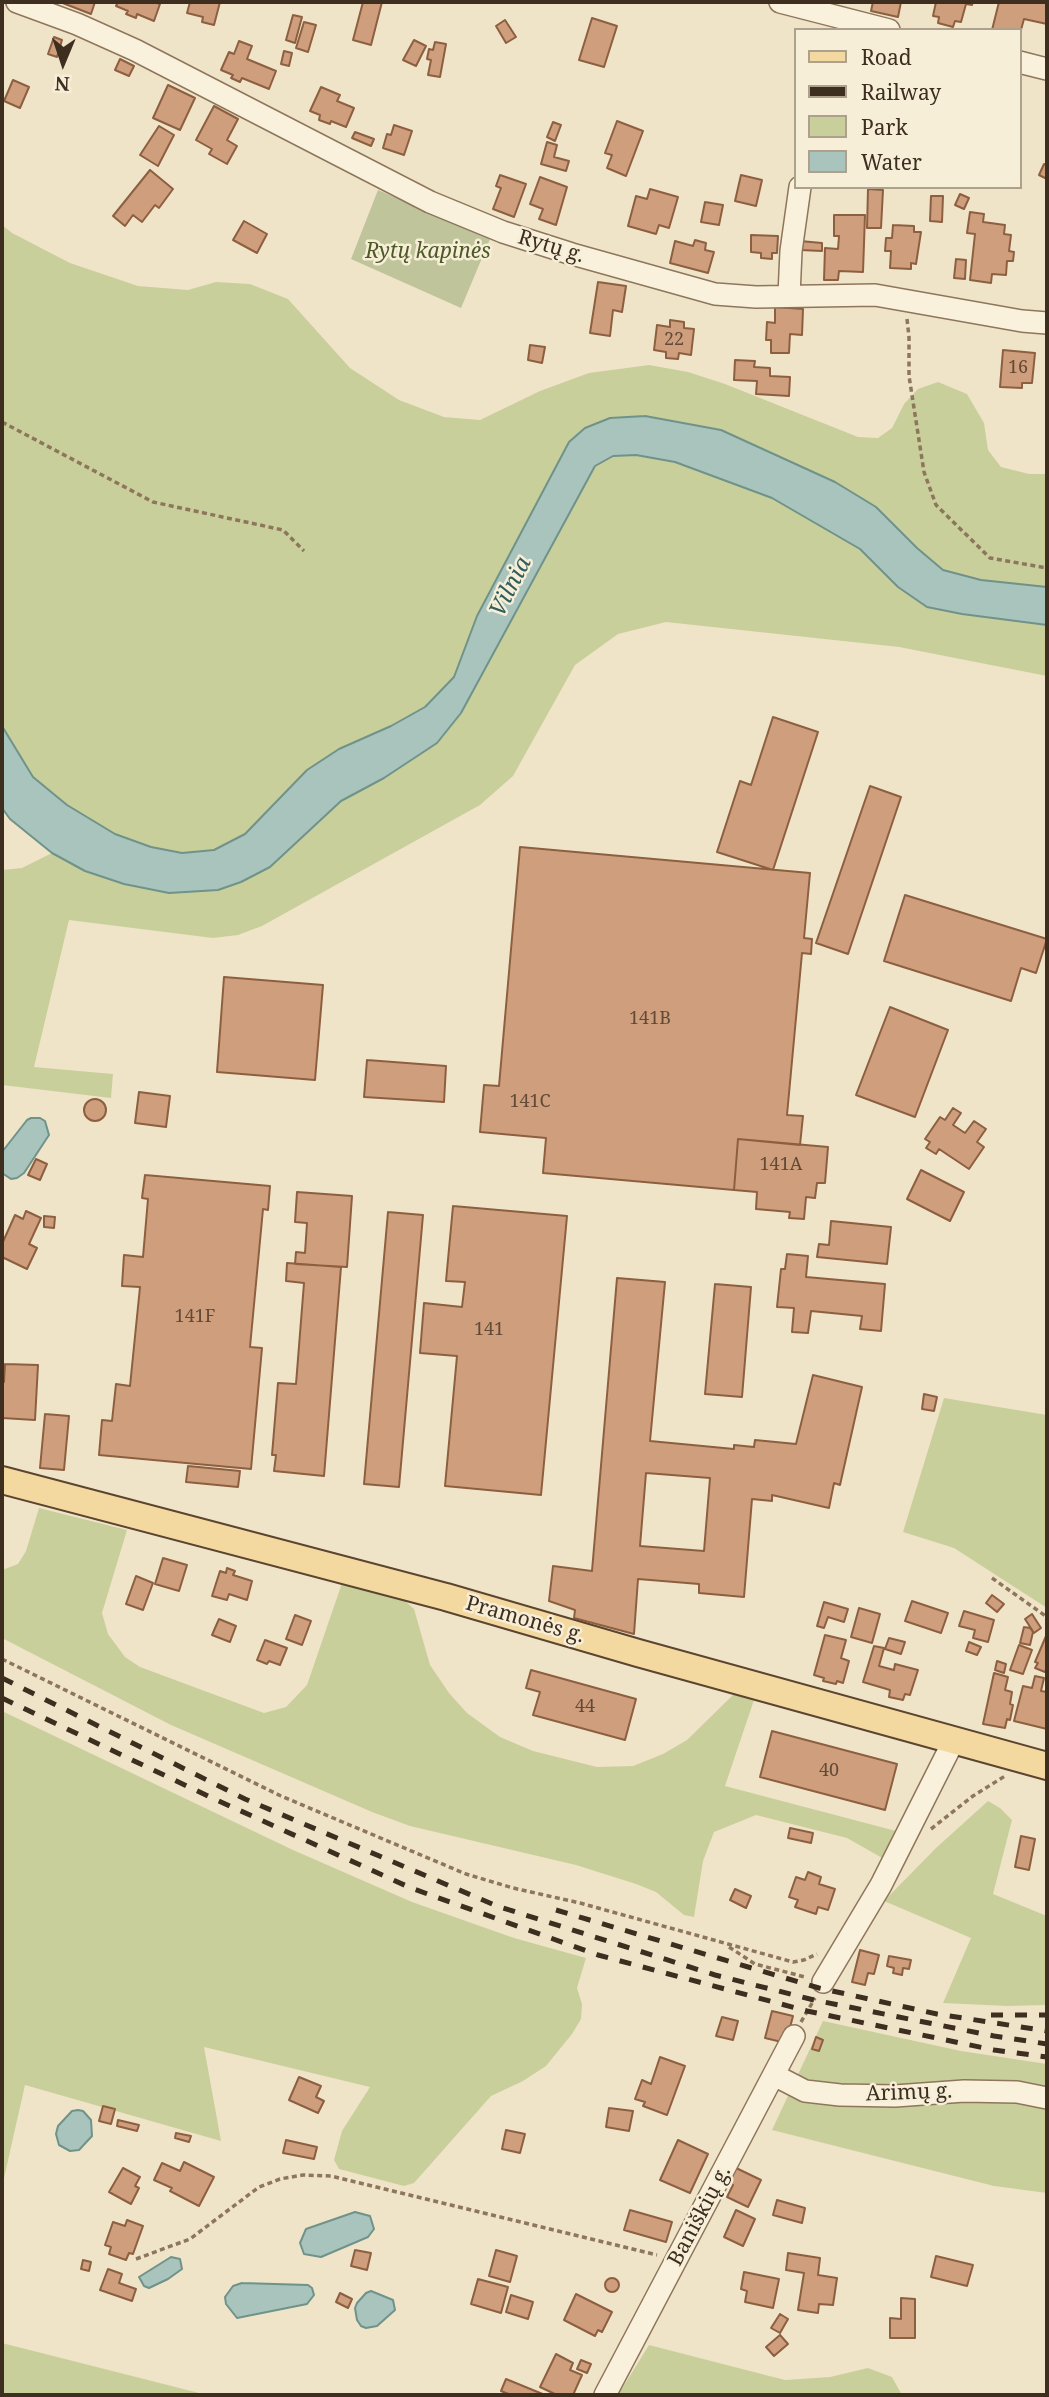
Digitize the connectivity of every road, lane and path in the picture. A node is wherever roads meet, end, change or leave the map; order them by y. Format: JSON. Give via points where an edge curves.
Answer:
{"nodes":[{"id":1,"x":17,"y":2,"type":"edge"},
{"id":2,"x":780,"y":2,"type":"edge"},
{"id":3,"x":827,"y":15,"type":"edge"},
{"id":4,"x":881,"y":28,"type":"edge"},
{"id":5,"x":1021,"y":62,"type":"edge"},
{"id":6,"x":1047,"y":69,"type":"edge"},
{"id":7,"x":800,"y":189,"type":"edge"},
{"id":8,"x":789,"y":295,"type":"junction"},
{"id":9,"x":907,"y":301,"type":"junction"},
{"id":10,"x":1047,"y":323,"type":"edge"},
{"id":11,"x":2,"y":422,"type":"edge"},
{"id":12,"x":304,"y":551,"type":"dead end"},
{"id":13,"x":1047,"y":568,"type":"edge"},
{"id":14,"x":2,"y":1480,"type":"edge"},
{"id":15,"x":992,"y":1578,"type":"dead end"},
{"id":16,"x":1047,"y":1617,"type":"edge"},
{"id":17,"x":2,"y":1659,"type":"edge"},
{"id":18,"x":954,"y":1740,"type":"junction"},
{"id":19,"x":1038,"y":1764,"type":"edge"},
{"id":20,"x":924,"y":1835,"type":"dead end"},
{"id":21,"x":849,"y":1937,"type":"junction"},
{"id":22,"x":725,"y":1944,"type":"junction"},
{"id":23,"x":823,"y":1982,"type":"junction"},
{"id":24,"x":793,"y":2036,"type":"joint"},
{"id":25,"x":774,"y":2075,"type":"junction"},
{"id":26,"x":1047,"y":2098,"type":"edge"},
{"id":27,"x":136,"y":2259,"type":"dead end"},
{"id":28,"x":676,"y":2260,"type":"junction"},
{"id":29,"x":605,"y":2395,"type":"edge"}],
"edges":[{"from":1,"to":8,"type":"street","name":"Rytų g.","via":[[135,50],[430,202],[503,232],[715,294]]},
{"from":2,"to":3,"type":"street"},
{"from":3,"to":4,"type":"street"},
{"from":5,"to":6,"type":"street"},
{"from":7,"to":8,"type":"street"},
{"from":8,"to":9,"type":"street","name":"Rytų g.","via":[[875,295]]},
{"from":9,"to":10,"type":"street","name":"Rytų g."},
{"from":9,"to":13,"type":"path","via":[[909,376],[924,472],[936,505],[990,558]]},
{"from":11,"to":12,"type":"path","via":[[153,502],[283,530]]},
{"from":14,"to":18,"type":"main road","name":"Pramonės g.","via":[[446,1597]]},
{"from":15,"to":16,"type":"path"},
{"from":17,"to":22,"type":"path","via":[[281,1796],[466,1874]]},
{"from":18,"to":19,"type":"main road","name":"Pramonės g."},
{"from":18,"to":21,"type":"street","via":[[881,1885]]},
{"from":19,"to":20,"type":"path","via":[[973,1796]]},
{"from":21,"to":22,"type":"path","via":[[793,1962]]},
{"from":21,"to":23,"type":"street"},
{"from":22,"to":23,"type":"path","via":[[755,1964]]},
{"from":23,"to":24,"type":"path"},
{"from":24,"to":25,"type":"street","name":"Baniškių g."},
{"from":25,"to":26,"type":"street","name":"Arimų g.","via":[[805,2091],[840,2095],[1004,2091]]},
{"from":25,"to":28,"type":"street","name":"Baniškių g."},
{"from":27,"to":28,"type":"path","via":[[190,2239],[259,2187],[303,2175],[331,2176]]},
{"from":28,"to":29,"type":"street","name":"Baniškių g."}]}
